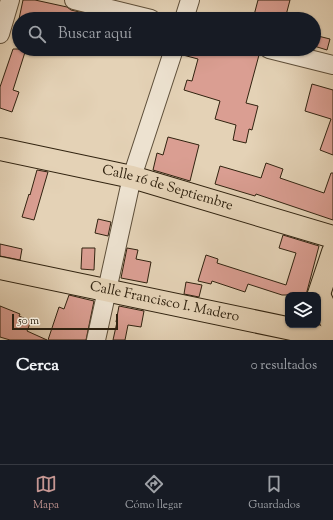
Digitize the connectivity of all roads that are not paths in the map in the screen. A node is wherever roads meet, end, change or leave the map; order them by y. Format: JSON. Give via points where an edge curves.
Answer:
{"nodes":[{"id":1,"x":10,"y":0,"type":"edge"},
{"id":2,"x":74,"y":0,"type":"edge"},
{"id":3,"x":190,"y":0,"type":"edge"},
{"id":4,"x":123,"y":12,"type":"edge"},
{"id":5,"x":186,"y":12,"type":"edge"},
{"id":6,"x":0,"y":34,"type":"edge"},
{"id":7,"x":172,"y":56,"type":"edge"},
{"id":8,"x":297,"y":56,"type":"edge"},
{"id":9,"x":333,"y":65,"type":"edge"},
{"id":10,"x":0,"y":149,"type":"edge"},
{"id":11,"x":132,"y":177,"type":"junction"},
{"id":12,"x":333,"y":237,"type":"edge"},
{"id":13,"x":333,"y":252,"type":"edge"},
{"id":14,"x":0,"y":268,"type":"edge"},
{"id":15,"x":107,"y":290,"type":"junction"},
{"id":16,"x":319,"y":292,"type":"edge"},
{"id":17,"x":321,"y":302,"type":"edge"},
{"id":18,"x":333,"y":325,"type":"edge"},
{"id":19,"x":306,"y":332,"type":"edge"},
{"id":20,"x":96,"y":340,"type":"edge"},
{"id":21,"x":327,"y":340,"type":"edge"}],
"edges":[{"from":1,"to":6,"type":"street"},
{"from":2,"to":4,"type":"street"},
{"from":3,"to":5,"type":"street"},
{"from":7,"to":11,"type":"street"},
{"from":8,"to":9,"type":"street"},
{"from":10,"to":11,"type":"main road","name":"Calle 16 de Septiembre"},
{"from":11,"to":12,"type":"main road","name":"Calle 16 de Septiembre"},
{"from":11,"to":15,"type":"street"},
{"from":13,"to":16,"type":"main road"},
{"from":14,"to":15,"type":"main road","name":"Calle Francisco I. Madero"},
{"from":15,"to":19,"type":"main road","name":"Calle Francisco I. Madero"},
{"from":15,"to":20,"type":"street"},
{"from":17,"to":18,"type":"main road"},
{"from":19,"to":21,"type":"main road","name":"Calle Francisco I. Madero"}]}
